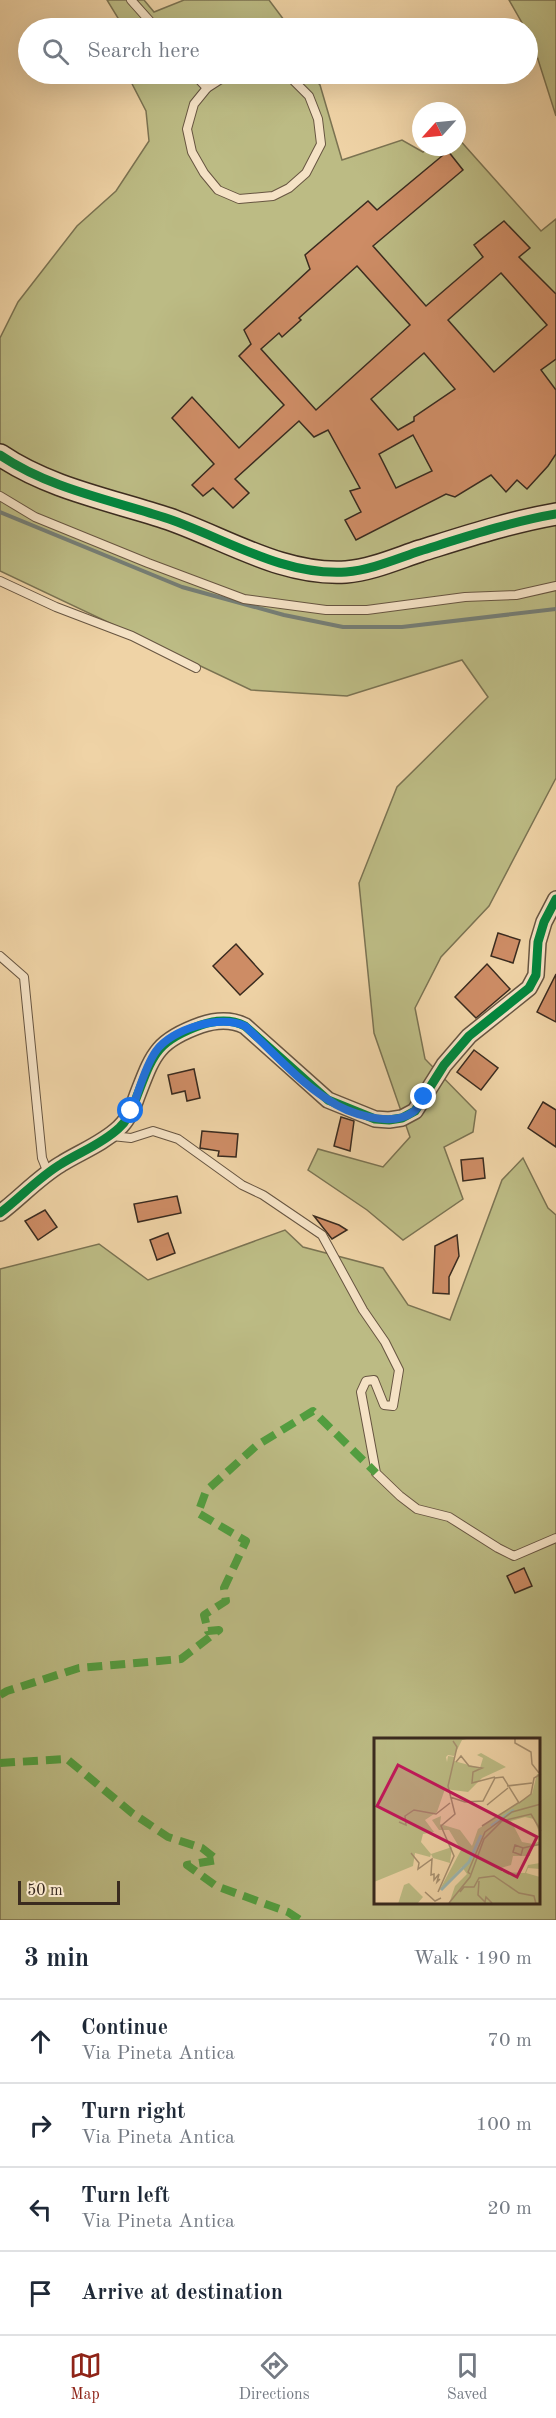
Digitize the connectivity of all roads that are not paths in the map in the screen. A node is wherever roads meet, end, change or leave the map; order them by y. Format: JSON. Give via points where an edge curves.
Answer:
{"nodes":[{"id":1,"x":131,"y":0,"type":"edge"},
{"id":2,"x":147,"y":18,"type":"edge"},
{"id":3,"x":203,"y":84,"type":"edge"},
{"id":4,"x":213,"y":84,"type":"edge"},
{"id":5,"x":297,"y":84,"type":"edge"},
{"id":6,"x":207,"y":88,"type":"junction"},
{"id":7,"x":0,"y":455,"type":"edge"},
{"id":8,"x":0,"y":496,"type":"edge"},
{"id":9,"x":556,"y":514,"type":"edge"},
{"id":10,"x":0,"y":581,"type":"edge"},
{"id":11,"x":556,"y":586,"type":"edge"},
{"id":12,"x":196,"y":668,"type":"dead end"},
{"id":13,"x":556,"y":898,"type":"edge"},
{"id":14,"x":0,"y":956,"type":"edge"},
{"id":15,"x":111,"y":1136,"type":"junction"},
{"id":16,"x":48,"y":1173,"type":"junction"},
{"id":17,"x":0,"y":1213,"type":"edge"},
{"id":18,"x":556,"y":1538,"type":"edge"}],
"edges":[{"from":1,"to":2,"type":"lane"},
{"from":3,"to":6,"type":"lane"},
{"from":4,"to":6,"type":"lane"},
{"from":5,"to":6,"type":"lane","via":[[309,96],[318,119],[321,144],[306,173],[289,188],[273,196],[238,199],[218,190],[192,152],[187,129],[194,104]]},
{"from":7,"to":9,"type":"street","via":[[23,470],[75,490],[168,519],[292,567],[322,572],[376,566],[479,532]]},
{"from":8,"to":11,"type":"lane","via":[[35,517],[244,598],[326,610],[367,610],[465,597],[516,595]]},
{"from":10,"to":12,"type":"lane","via":[[132,636]]},
{"from":13,"to":15,"type":"street","via":[[544,922],[536,975],[529,988],[469,1036],[444,1065],[415,1111],[402,1118],[375,1119],[338,1105],[313,1089],[245,1026],[220,1021],[187,1030],[158,1049],[131,1111]]},
{"from":14,"to":16,"type":"lane","via":[[24,977],[42,1158]]},
{"from":15,"to":16,"type":"street"},
{"from":15,"to":18,"type":"lane","via":[[131,1138],[153,1131],[178,1139],[322,1235],[399,1370],[393,1406],[384,1405],[374,1380],[366,1381],[361,1392],[376,1473],[400,1496],[417,1509],[449,1517],[514,1556]]},
{"from":16,"to":17,"type":"street"}]}
